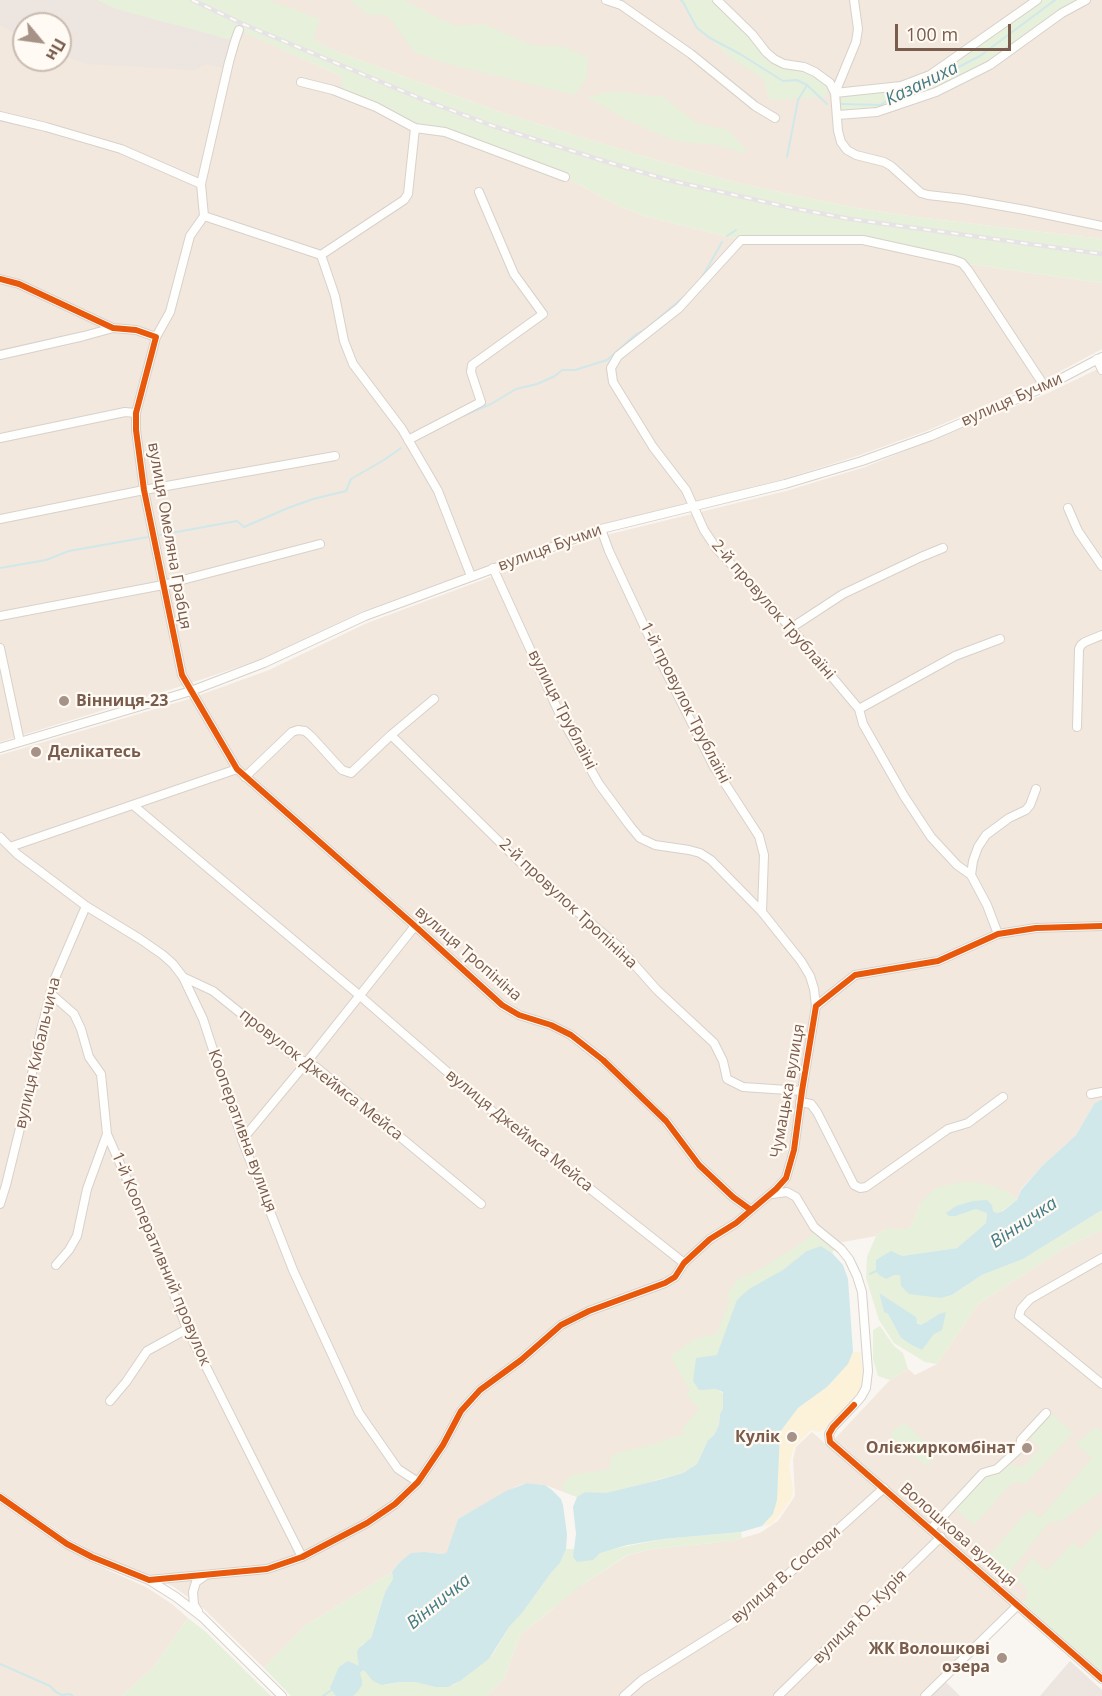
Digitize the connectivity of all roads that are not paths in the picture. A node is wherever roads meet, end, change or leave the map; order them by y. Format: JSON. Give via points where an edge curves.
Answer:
{"nodes":[{"id":1,"x":606,"y":0,"type":"edge"},
{"id":2,"x":717,"y":0,"type":"edge"},
{"id":3,"x":854,"y":0,"type":"edge"},
{"id":4,"x":1037,"y":0,"type":"edge"},
{"id":5,"x":1086,"y":0,"type":"edge"},
{"id":6,"x":622,"y":3,"type":"edge"},
{"id":7,"x":239,"y":30,"type":"dead end"},
{"id":8,"x":301,"y":82,"type":"dead end"},
{"id":9,"x":835,"y":93,"type":"junction"},
{"id":10,"x":838,"y":115,"type":"junction"},
{"id":11,"x":0,"y":117,"type":"edge"},
{"id":12,"x":775,"y":118,"type":"dead end"},
{"id":13,"x":416,"y":128,"type":"junction"},
{"id":14,"x":565,"y":177,"type":"dead end"},
{"id":15,"x":201,"y":184,"type":"junction"},
{"id":16,"x":479,"y":192,"type":"dead end"},
{"id":17,"x":204,"y":216,"type":"junction"},
{"id":18,"x":1102,"y":226,"type":"edge"},
{"id":19,"x":321,"y":255,"type":"junction"},
{"id":20,"x":0,"y":279,"type":"edge"},
{"id":21,"x":112,"y":328,"type":"junction"},
{"id":22,"x":156,"y":337,"type":"junction"},
{"id":23,"x":0,"y":355,"type":"edge"},
{"id":24,"x":1100,"y":358,"type":"edge"},
{"id":25,"x":1102,"y":370,"type":"edge"},
{"id":26,"x":1045,"y":387,"type":"junction"},
{"id":27,"x":136,"y":413,"type":"junction"},
{"id":28,"x":0,"y":438,"type":"edge"},
{"id":29,"x":408,"y":440,"type":"junction"},
{"id":30,"x":335,"y":456,"type":"dead end"},
{"id":31,"x":144,"y":490,"type":"junction"},
{"id":32,"x":693,"y":507,"type":"junction"},
{"id":33,"x":1068,"y":508,"type":"dead end"},
{"id":34,"x":0,"y":519,"type":"edge"},
{"id":35,"x":601,"y":529,"type":"junction"},
{"id":36,"x":320,"y":544,"type":"dead end"},
{"id":37,"x":943,"y":548,"type":"dead end"},
{"id":38,"x":1102,"y":566,"type":"edge"},
{"id":39,"x":493,"y":568,"type":"junction"},
{"id":40,"x":471,"y":576,"type":"junction"},
{"id":41,"x":163,"y":585,"type":"junction"},
{"id":42,"x":0,"y":616,"type":"edge"},
{"id":43,"x":791,"y":628,"type":"junction"},
{"id":44,"x":1102,"y":635,"type":"edge"},
{"id":45,"x":1000,"y":639,"type":"dead end"},
{"id":46,"x":0,"y":648,"type":"edge"},
{"id":47,"x":191,"y":691,"type":"junction"},
{"id":48,"x":434,"y":699,"type":"dead end"},
{"id":49,"x":859,"y":709,"type":"junction"},
{"id":50,"x":1077,"y":727,"type":"dead end"},
{"id":51,"x":391,"y":735,"type":"junction"},
{"id":52,"x":20,"y":742,"type":"junction"},
{"id":53,"x":0,"y":748,"type":"edge"},
{"id":54,"x":237,"y":769,"type":"junction"},
{"id":55,"x":245,"y":777,"type":"junction"},
{"id":56,"x":1036,"y":789,"type":"dead end"},
{"id":57,"x":134,"y":805,"type":"junction"},
{"id":58,"x":0,"y":837,"type":"edge"},
{"id":59,"x":10,"y":847,"type":"junction"},
{"id":60,"x":971,"y":875,"type":"junction"},
{"id":61,"x":86,"y":906,"type":"junction"},
{"id":62,"x":762,"y":912,"type":"junction"},
{"id":63,"x":415,"y":926,"type":"junction"},
{"id":64,"x":1102,"y":926,"type":"edge"},
{"id":65,"x":998,"y":934,"type":"junction"},
{"id":66,"x":183,"y":977,"type":"junction"},
{"id":67,"x":51,"y":993,"type":"junction"},
{"id":68,"x":358,"y":996,"type":"junction"},
{"id":69,"x":816,"y":1006,"type":"junction"},
{"id":70,"x":306,"y":1063,"type":"junction"},
{"id":71,"x":802,"y":1090,"type":"junction"},
{"id":72,"x":1102,"y":1092,"type":"edge"},
{"id":73,"x":1091,"y":1094,"type":"dead end"},
{"id":74,"x":1003,"y":1097,"type":"dead end"},
{"id":75,"x":800,"y":1102,"type":"junction"},
{"id":76,"x":107,"y":1134,"type":"junction"},
{"id":77,"x":242,"y":1140,"type":"junction"},
{"id":78,"x":768,"y":1195,"type":"junction"},
{"id":79,"x":0,"y":1204,"type":"edge"},
{"id":80,"x":481,"y":1204,"type":"dead end"},
{"id":81,"x":751,"y":1210,"type":"junction"},
{"id":82,"x":1102,"y":1258,"type":"edge"},
{"id":83,"x":684,"y":1263,"type":"junction"},
{"id":84,"x":56,"y":1265,"type":"dead end"},
{"id":85,"x":187,"y":1329,"type":"junction"},
{"id":86,"x":1102,"y":1384,"type":"edge"},
{"id":87,"x":110,"y":1401,"type":"dead end"},
{"id":88,"x":1046,"y":1413,"type":"dead end"},
{"id":89,"x":418,"y":1482,"type":"junction"},
{"id":90,"x":884,"y":1488,"type":"junction"},
{"id":91,"x":0,"y":1497,"type":"edge"},
{"id":92,"x":931,"y":1529,"type":"junction"},
{"id":93,"x":941,"y":1537,"type":"junction"},
{"id":94,"x":302,"y":1557,"type":"junction"},
{"id":95,"x":207,"y":1574,"type":"junction"},
{"id":96,"x":149,"y":1580,"type":"junction"},
{"id":97,"x":1017,"y":1606,"type":"junction"},
{"id":98,"x":202,"y":1617,"type":"junction"},
{"id":99,"x":1102,"y":1679,"type":"edge"},
{"id":100,"x":282,"y":1696,"type":"edge"},
{"id":101,"x":624,"y":1696,"type":"edge"},
{"id":102,"x":778,"y":1696,"type":"edge"},
{"id":103,"x":925,"y":1696,"type":"edge"}],
"edges":[{"from":1,"to":6,"type":"street"},
{"from":2,"to":9,"type":"street","via":[[774,59],[815,72],[831,83]]},
{"from":3,"to":9,"type":"street","via":[[856,42]]},
{"from":4,"to":9,"type":"street","via":[[930,75],[901,86]]},
{"from":5,"to":10,"type":"street","via":[[990,65],[936,92],[877,112]]},
{"from":6,"to":12,"type":"street"},
{"from":7,"to":15,"type":"street"},
{"from":8,"to":13,"type":"street","via":[[376,107]]},
{"from":9,"to":10,"type":"street"},
{"from":10,"to":18,"type":"street","via":[[838,131],[847,150],[884,162],[928,195]]},
{"from":11,"to":15,"type":"street","via":[[121,149]]},
{"from":13,"to":14,"type":"street","via":[[445,132]]},
{"from":13,"to":19,"type":"street","via":[[404,200]]},
{"from":15,"to":17,"type":"street"},
{"from":16,"to":29,"type":"street","via":[[514,274],[543,314],[472,365],[482,402]]},
{"from":17,"to":19,"type":"street"},
{"from":17,"to":22,"type":"street","name":"вулиця Омеляна Грабця","via":[[190,236],[171,312]]},
{"from":19,"to":29,"type":"street","via":[[353,364]]},
{"from":20,"to":21,"type":"street","via":[[19,284]]},
{"from":21,"to":22,"type":"street"},
{"from":21,"to":23,"type":"street"},
{"from":22,"to":27,"type":"street","name":"вулиця Омеляна Грабця"},
{"from":24,"to":25,"type":"street"},
{"from":24,"to":26,"type":"street","name":"вулиця Бучми"},
{"from":26,"to":32,"type":"street","name":"вулиця Бучми","via":[[862,461]]},
{"from":26,"to":32,"type":"street","name":"2-й провулок Трублаїні","via":[[962,263],[863,240],[741,240],[679,308],[618,356],[611,368],[613,382],[653,447],[686,490]]},
{"from":27,"to":28,"type":"street","via":[[124,412]]},
{"from":27,"to":31,"type":"street","name":"вулиця Омеляна Грабця"},
{"from":29,"to":40,"type":"street","via":[[438,491]]},
{"from":30,"to":31,"type":"street"},
{"from":31,"to":34,"type":"street"},
{"from":31,"to":41,"type":"street","name":"вулиця Омеляна Грабця"},
{"from":32,"to":35,"type":"street","name":"вулиця Бучми"},
{"from":32,"to":43,"type":"street","name":"2-й провулок Трублаїні","via":[[716,548]]},
{"from":33,"to":38,"type":"street","via":[[1078,531]]},
{"from":35,"to":39,"type":"street","name":"вулиця Бучми"},
{"from":35,"to":62,"type":"street","name":"1-й провулок Трублаїні","via":[[713,765],[759,836],[764,855]]},
{"from":36,"to":41,"type":"street"},
{"from":37,"to":43,"type":"street","via":[[843,594]]},
{"from":39,"to":40,"type":"street","name":"вулиця Бучми"},
{"from":39,"to":62,"type":"street","name":"вулиця Трублаїні","via":[[562,719],[599,783],[630,826],[640,838],[655,845],[689,850],[711,860]]},
{"from":40,"to":47,"type":"street","name":"вулиця Бучми","via":[[365,616],[264,663]]},
{"from":41,"to":42,"type":"street"},
{"from":41,"to":47,"type":"street","name":"вулиця Омеляна Грабця","via":[[182,675]]},
{"from":43,"to":49,"type":"street","name":"2-й провулок Трублаїні"},
{"from":44,"to":50,"type":"street","via":[[1084,642],[1079,649]]},
{"from":45,"to":49,"type":"street","via":[[955,656]]},
{"from":46,"to":52,"type":"street"},
{"from":47,"to":52,"type":"street","name":"вулиця Бучми"},
{"from":47,"to":54,"type":"street","name":"вулиця Тропініна"},
{"from":48,"to":51,"type":"street"},
{"from":49,"to":60,"type":"street","name":"2-й провулок Трублаїні","via":[[874,745],[926,829],[957,866]]},
{"from":51,"to":55,"type":"street","via":[[351,773],[342,770],[305,731],[298,730]]},
{"from":51,"to":71,"type":"street","name":"2-й провулок Тропініна","via":[[528,870],[617,945],[657,990],[714,1043],[727,1079],[743,1087]]},
{"from":52,"to":53,"type":"street","name":"вулиця Бучми"},
{"from":54,"to":55,"type":"street","name":"вулиця Тропініна"},
{"from":54,"to":57,"type":"street"},
{"from":55,"to":63,"type":"street","name":"вулиця Тропініна"},
{"from":56,"to":60,"type":"street","via":[[1026,810],[986,835],[978,847]]},
{"from":57,"to":59,"type":"street"},
{"from":57,"to":68,"type":"street","name":"вулиця Джеймса Мейса"},
{"from":58,"to":59,"type":"street","name":"Кооперативна вулиця"},
{"from":59,"to":61,"type":"street","name":"Кооперативна вулиця"},
{"from":60,"to":65,"type":"street"},
{"from":61,"to":66,"type":"street","name":"Кооперативна вулиця","via":[[157,951]]},
{"from":61,"to":67,"type":"street","name":"вулиця Кибальчича"},
{"from":62,"to":69,"type":"street","name":"вулиця Трублаїні","via":[[810,976]]},
{"from":63,"to":68,"type":"street"},
{"from":63,"to":81,"type":"street","name":"вулиця Тропініна","via":[[502,1005],[571,1035],[603,1060],[666,1120],[699,1165]]},
{"from":64,"to":65,"type":"street","name":"Чумацька вулиця","via":[[1036,928]]},
{"from":65,"to":69,"type":"street","name":"Чумацька вулиця","via":[[938,961],[855,975]]},
{"from":66,"to":70,"type":"street","name":"провулок Джеймса Мейса","via":[[213,991]]},
{"from":66,"to":77,"type":"street","name":"Кооперативна вулиця","via":[[203,1019]]},
{"from":67,"to":76,"type":"street","name":"1-й Кооперативний провулок","via":[[74,1014],[89,1057],[101,1074]]},
{"from":67,"to":79,"type":"street","name":"вулиця Кибальчича"},
{"from":68,"to":70,"type":"street"},
{"from":68,"to":83,"type":"street","name":"вулиця Джеймса Мейса","via":[[498,1116]]},
{"from":69,"to":71,"type":"street","name":"Чумацька вулиця"},
{"from":70,"to":77,"type":"street"},
{"from":70,"to":80,"type":"street","name":"провулок Джеймса Мейса","via":[[316,1067]]},
{"from":71,"to":75,"type":"street","name":"Чумацька вулиця"},
{"from":72,"to":73,"type":"street"},
{"from":74,"to":75,"type":"street","name":"Чумацька вулиця","via":[[968,1123],[948,1129],[860,1188],[854,1185],[817,1112],[811,1104]]},
{"from":75,"to":78,"type":"street","name":"Чумацька вулиця","via":[[786,1178]]},
{"from":76,"to":84,"type":"street","via":[[87,1189],[76,1236]]},
{"from":76,"to":85,"type":"street","name":"1-й Кооперативний провулок"},
{"from":77,"to":89,"type":"street","name":"Кооперативна вулиця","via":[[293,1270],[359,1413],[398,1469]]},
{"from":78,"to":81,"type":"street","name":"Чумацька вулиця"},
{"from":78,"to":90,"type":"street","name":"Волошкова вулиця","via":[[787,1192],[796,1197],[814,1227],[841,1249],[857,1276],[862,1292],[866,1388],[832,1427],[830,1442]]},
{"from":81,"to":83,"type":"street","name":"Чумацька вулиця"},
{"from":82,"to":86,"type":"street","via":[[1030,1299],[1019,1316]]},
{"from":83,"to":89,"type":"street","name":"Чумацька вулиця","via":[[675,1277],[664,1283],[561,1325],[480,1390],[462,1411]]},
{"from":85,"to":87,"type":"street","via":[[147,1351]]},
{"from":85,"to":94,"type":"street","name":"1-й Кооперативний провулок"},
{"from":88,"to":92,"type":"street","via":[[1021,1440],[1020,1448],[997,1469],[983,1473]]},
{"from":89,"to":94,"type":"street","name":"Чумацька вулиця","via":[[367,1523]]},
{"from":90,"to":92,"type":"street","name":"Волошкова вулиця"},
{"from":90,"to":101,"type":"street","name":"вулиця В. Сосюри","via":[[736,1621],[642,1680]]},
{"from":91,"to":96,"type":"street","name":"Чумацька вулиця","via":[[67,1544]]},
{"from":92,"to":93,"type":"street","name":"Волошкова вулиця"},
{"from":93,"to":97,"type":"street","name":"Волошкова вулиця"},
{"from":93,"to":102,"type":"street","name":"вулиця Ю. Курія"},
{"from":94,"to":95,"type":"street","name":"Чумацька вулиця","via":[[267,1569]]},
{"from":95,"to":96,"type":"street","name":"Чумацька вулиця"},
{"from":95,"to":98,"type":"street","via":[[196,1582],[194,1592],[194,1605]]},
{"from":96,"to":98,"type":"street"},
{"from":97,"to":99,"type":"street","name":"Волошкова вулиця"},
{"from":97,"to":103,"type":"street"},
{"from":98,"to":100,"type":"street"}]}
